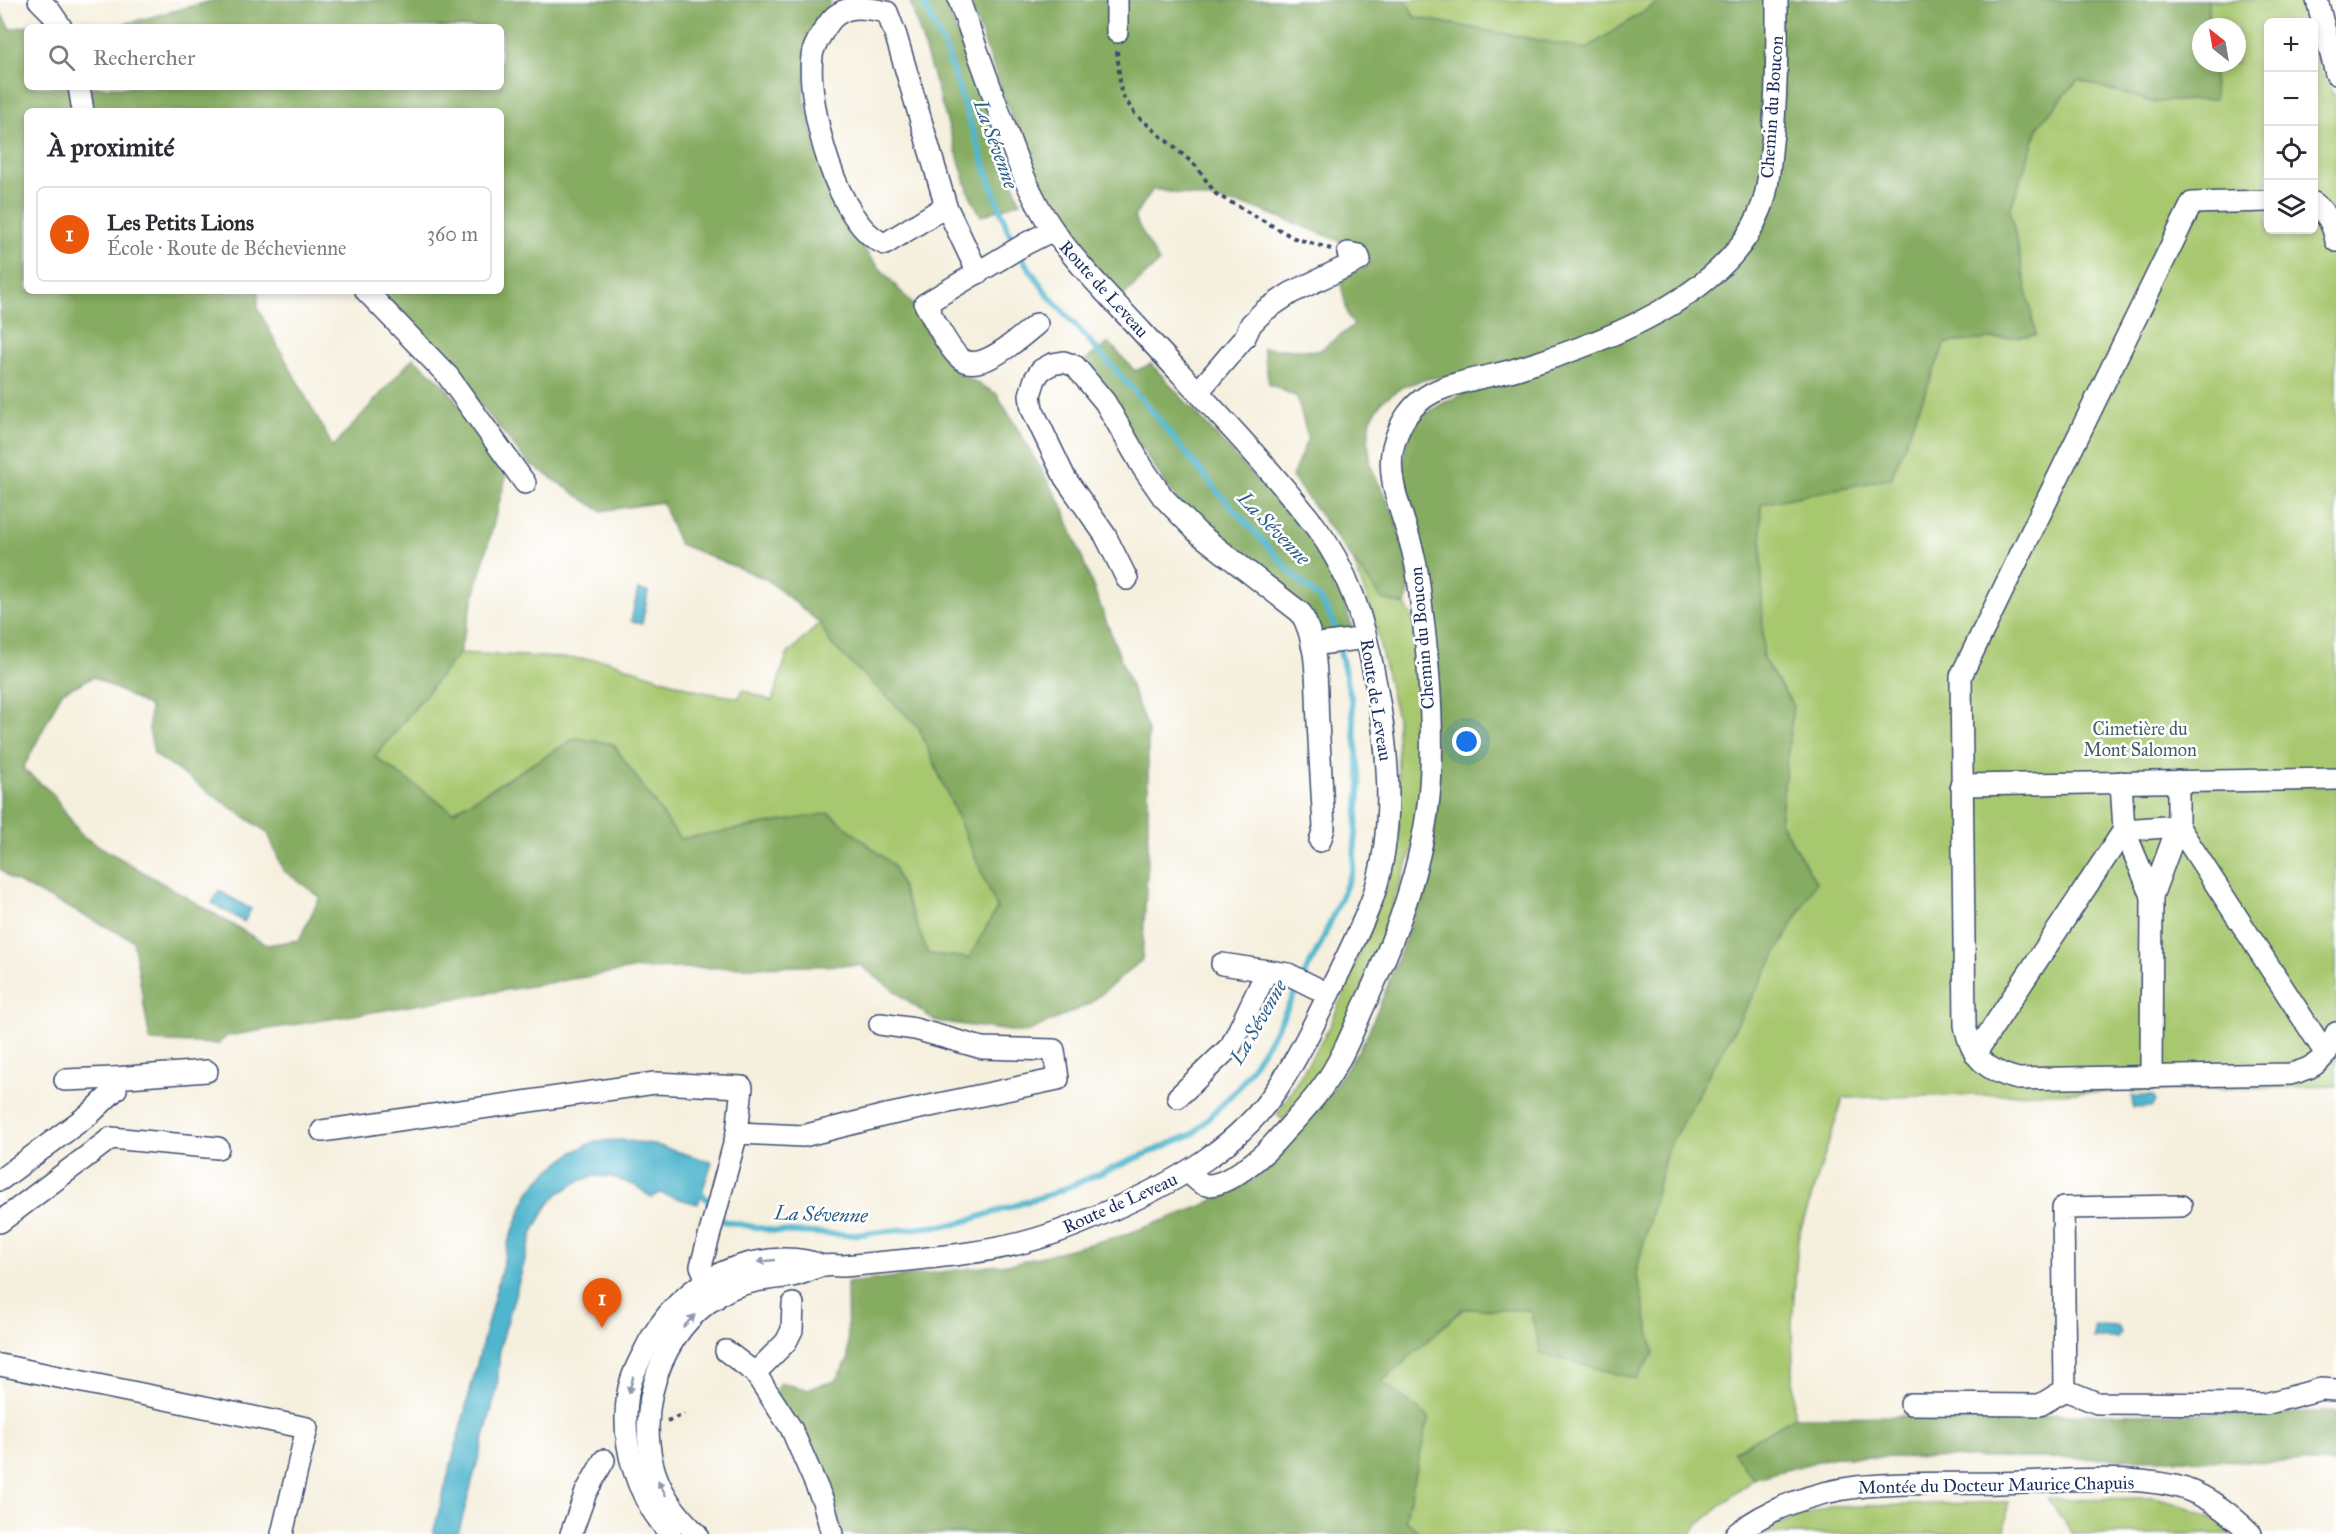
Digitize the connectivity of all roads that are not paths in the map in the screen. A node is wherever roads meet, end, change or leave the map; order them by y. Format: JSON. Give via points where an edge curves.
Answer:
{"nodes":[{"id":1,"x":39,"y":0,"type":"edge"},
{"id":2,"x":959,"y":0,"type":"edge"},
{"id":3,"x":1117,"y":0,"type":"edge"},
{"id":4,"x":1777,"y":0,"type":"edge"},
{"id":5,"x":2317,"y":0,"type":"edge"},
{"id":6,"x":59,"y":24,"type":"edge"},
{"id":7,"x":1117,"y":32,"type":"road end"},
{"id":8,"x":2336,"y":74,"type":"edge"},
{"id":9,"x":80,"y":90,"type":"edge"},
{"id":10,"x":82,"y":108,"type":"edge"},
{"id":11,"x":2264,"y":201,"type":"edge"},
{"id":12,"x":946,"y":206,"type":"junction"},
{"id":13,"x":2318,"y":207,"type":"edge"},
{"id":14,"x":1053,"y":230,"type":"junction"},
{"id":15,"x":2336,"y":241,"type":"edge"},
{"id":16,"x":1348,"y":253,"type":"road end"},
{"id":17,"x":978,"y":273,"type":"junction"},
{"id":18,"x":369,"y":294,"type":"edge"},
{"id":19,"x":1037,"y":324,"type":"dead end"},
{"id":20,"x":1198,"y":392,"type":"junction"},
{"id":21,"x":525,"y":483,"type":"dead end"},
{"id":22,"x":1127,"y":579,"type":"dead end"},
{"id":23,"x":1360,"y":639,"type":"junction"},
{"id":24,"x":1320,"y":645,"type":"junction"},
{"id":25,"x":2336,"y":779,"type":"edge"},
{"id":26,"x":2178,"y":781,"type":"junction"},
{"id":27,"x":2121,"y":782,"type":"junction"},
{"id":28,"x":1961,"y":785,"type":"junction"},
{"id":29,"x":2178,"y":826,"type":"junction"},
{"id":30,"x":2124,"y":830,"type":"junction"},
{"id":31,"x":1320,"y":841,"type":"dead end"},
{"id":32,"x":2152,"y":896,"type":"junction"},
{"id":33,"x":1222,"y":964,"type":"dead end"},
{"id":34,"x":1278,"y":973,"type":"junction"},
{"id":35,"x":1319,"y":990,"type":"junction"},
{"id":36,"x":880,"y":1024,"type":"dead end"},
{"id":37,"x":2336,"y":1033,"type":"edge"},
{"id":38,"x":1976,"y":1054,"type":"junction"},
{"id":39,"x":2326,"y":1054,"type":"junction"},
{"id":40,"x":207,"y":1071,"type":"dead end"},
{"id":41,"x":2151,"y":1077,"type":"junction"},
{"id":42,"x":114,"y":1078,"type":"junction"},
{"id":43,"x":65,"y":1080,"type":"dead end"},
{"id":44,"x":1178,"y":1097,"type":"dead end"},
{"id":45,"x":322,"y":1131,"type":"dead end"},
{"id":46,"x":737,"y":1133,"type":"junction"},
{"id":47,"x":218,"y":1148,"type":"dead end"},
{"id":48,"x":1189,"y":1172,"type":"junction"},
{"id":49,"x":0,"y":1180,"type":"edge"},
{"id":50,"x":2181,"y":1206,"type":"dead end"},
{"id":51,"x":0,"y":1222,"type":"edge"},
{"id":52,"x":711,"y":1290,"type":"junction"},
{"id":53,"x":793,"y":1304,"type":"dead end"},
{"id":54,"x":726,"y":1351,"type":"dead end"},
{"id":55,"x":0,"y":1365,"type":"edge"},
{"id":56,"x":755,"y":1373,"type":"junction"},
{"id":57,"x":2065,"y":1390,"type":"junction"},
{"id":58,"x":2336,"y":1390,"type":"edge"},
{"id":59,"x":1911,"y":1404,"type":"dead end"},
{"id":60,"x":604,"y":1460,"type":"dead end"},
{"id":61,"x":282,"y":1534,"type":"edge"},
{"id":62,"x":571,"y":1534,"type":"edge"},
{"id":63,"x":670,"y":1534,"type":"edge"},
{"id":64,"x":697,"y":1534,"type":"edge"},
{"id":65,"x":832,"y":1534,"type":"edge"},
{"id":66,"x":1736,"y":1534,"type":"edge"},
{"id":67,"x":2252,"y":1534,"type":"edge"}],
"edges":[{"from":1,"to":6,"type":"street"},
{"from":2,"to":14,"type":"street","name":"Route de Leveau","via":[[1029,190]]},
{"from":3,"to":7,"type":"street"},
{"from":4,"to":48,"type":"street","name":"Chemin du Boucon","via":[[1775,120],[1768,183],[1760,212],[1743,241],[1715,273],[1672,306],[1604,339],[1433,393],[1413,407],[1399,427],[1392,452],[1392,476],[1415,558],[1422,604],[1431,770],[1422,844],[1404,911],[1346,1046],[1321,1089],[1267,1151],[1240,1172],[1207,1185]]},
{"from":5,"to":8,"type":"street"},
{"from":9,"to":10,"type":"street"},
{"from":11,"to":28,"type":"street","via":[[2192,203],[1961,676]]},
{"from":12,"to":12,"type":"street","via":[[886,12],[855,7],[837,14],[812,55],[814,97],[841,196],[859,225],[885,244]]},
{"from":12,"to":17,"type":"street"},
{"from":13,"to":15,"type":"street","via":[[2332,224]]},
{"from":14,"to":17,"type":"street"},
{"from":14,"to":20,"type":"street","name":"Route de Leveau"},
{"from":16,"to":20,"type":"street","via":[[1358,255],[1360,260],[1291,292],[1264,311]]},
{"from":17,"to":19,"type":"street","via":[[925,304],[960,359],[971,363],[987,361]]},
{"from":18,"to":21,"type":"street","via":[[448,376]]},
{"from":20,"to":23,"type":"street","name":"Route de Leveau","via":[[1317,529],[1348,580]]},
{"from":22,"to":24,"type":"street","via":[[1105,535],[1065,478],[1032,409],[1030,394],[1035,379],[1052,364],[1064,362],[1075,366],[1105,402],[1163,497],[1198,533],[1301,613]]},
{"from":23,"to":24,"type":"street"},
{"from":23,"to":35,"type":"street","name":"Route de Leveau","via":[[1383,718],[1386,834],[1373,896]]},
{"from":24,"to":31,"type":"street","via":[[1316,685],[1324,828]]},
{"from":25,"to":26,"type":"street"},
{"from":26,"to":27,"type":"street"},
{"from":26,"to":29,"type":"street"},
{"from":27,"to":28,"type":"street"},
{"from":27,"to":30,"type":"street"},
{"from":28,"to":38,"type":"street","via":[[1965,1025]]},
{"from":29,"to":30,"type":"street"},
{"from":29,"to":32,"type":"street"},
{"from":29,"to":39,"type":"street"},
{"from":30,"to":32,"type":"street"},
{"from":30,"to":38,"type":"street"},
{"from":32,"to":41,"type":"street"},
{"from":33,"to":34,"type":"street"},
{"from":34,"to":35,"type":"street"},
{"from":34,"to":44,"type":"street","via":[[1231,1046]]},
{"from":35,"to":48,"type":"street","name":"Route de Leveau","via":[[1294,1060],[1262,1108]]},
{"from":36,"to":46,"type":"street","via":[[915,1029],[982,1048],[1054,1050],[1058,1079],[803,1136]]},
{"from":37,"to":39,"type":"street"},
{"from":38,"to":41,"type":"street","via":[[1996,1074],[2018,1079]]},
{"from":39,"to":41,"type":"street","via":[[2308,1070],[2290,1074]]},
{"from":40,"to":42,"type":"street"},
{"from":42,"to":43,"type":"street"},
{"from":42,"to":49,"type":"street","via":[[116,1089],[91,1113]]},
{"from":45,"to":46,"type":"street","via":[[655,1083],[742,1087]]},
{"from":46,"to":52,"type":"street","via":[[701,1266]]},
{"from":47,"to":51,"type":"street","via":[[111,1138]]},
{"from":48,"to":52,"type":"street","name":"Route de Leveau","via":[[1084,1223],[1025,1242],[958,1255],[831,1266],[807,1259],[763,1260],[731,1269]]},
{"from":50,"to":57,"type":"street","via":[[2063,1208]]},
{"from":52,"to":63,"type":"street","one_way":true,"via":[[676,1304],[658,1326],[628,1392],[626,1425],[636,1480],[645,1501]]},
{"from":64,"to":52,"type":"street","one_way":true,"via":[[670,1503],[658,1479],[651,1460],[649,1424],[662,1359]]},
{"from":53,"to":56,"type":"street","via":[[792,1330],[786,1342]]},
{"from":54,"to":56,"type":"street"},
{"from":55,"to":61,"type":"street","via":[[307,1428]]},
{"from":56,"to":65,"type":"street","via":[[804,1454]]},
{"from":57,"to":58,"type":"street","via":[[2097,1403],[2265,1404],[2321,1389]]},
{"from":57,"to":59,"type":"street","via":[[2040,1405]]},
{"from":60,"to":62,"type":"street","via":[[586,1492]]},
{"from":66,"to":67,"type":"street","name":"Montée du Docteur Maurice Chapuis","via":[[1773,1511],[1856,1487],[2105,1480],[2177,1486],[2223,1509]]}]}
